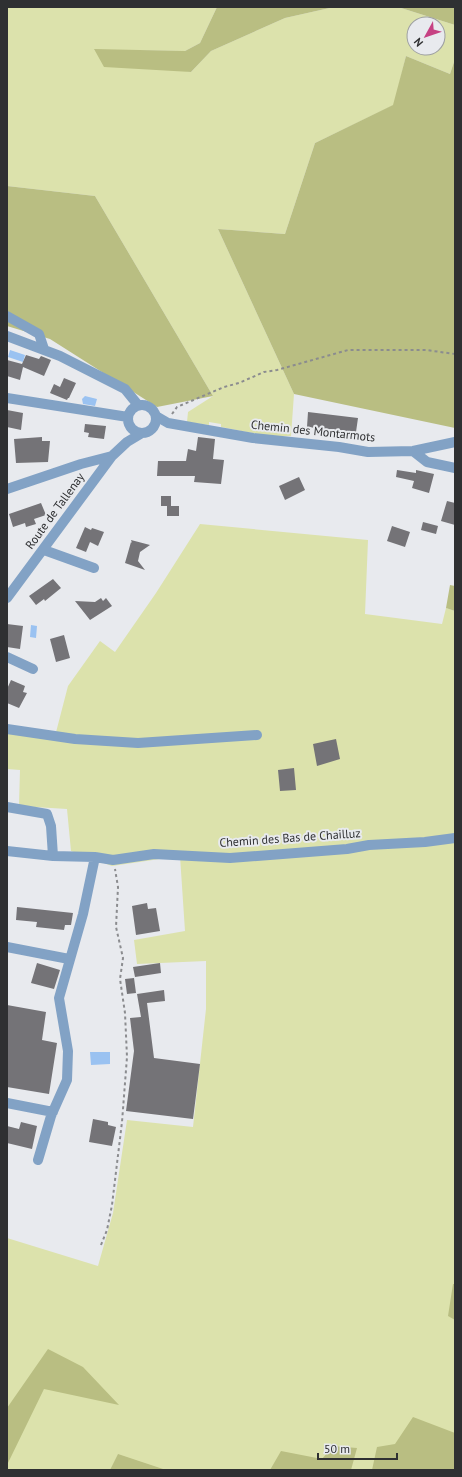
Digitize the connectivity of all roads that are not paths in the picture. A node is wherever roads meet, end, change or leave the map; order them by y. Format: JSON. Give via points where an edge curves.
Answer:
{"nodes":[{"id":1,"x":7,"y":316,"type":"edge"},
{"id":2,"x":7,"y":336,"type":"edge"},
{"id":3,"x":44,"y":349,"type":"junction"},
{"id":4,"x":7,"y":398,"type":"edge"},
{"id":5,"x":138,"y":406,"type":"junction"},
{"id":6,"x":128,"y":417,"type":"junction"},
{"id":7,"x":156,"y":420,"type":"junction"},
{"id":8,"x":132,"y":428,"type":"junction"},
{"id":9,"x":142,"y":433,"type":"junction"},
{"id":10,"x":127,"y":442,"type":"junction"},
{"id":11,"x":455,"y":442,"type":"edge"},
{"id":12,"x":413,"y":452,"type":"junction"},
{"id":13,"x":112,"y":456,"type":"junction"},
{"id":14,"x":455,"y":468,"type":"edge"},
{"id":15,"x":7,"y":490,"type":"edge"},
{"id":16,"x":44,"y":550,"type":"junction"},
{"id":17,"x":94,"y":568,"type":"dead end"},
{"id":18,"x":7,"y":598,"type":"edge"},
{"id":19,"x":7,"y":657,"type":"edge"},
{"id":20,"x":33,"y":669,"type":"dead end"},
{"id":21,"x":7,"y":729,"type":"edge"},
{"id":22,"x":257,"y":735,"type":"dead end"},
{"id":23,"x":7,"y":807,"type":"edge"},
{"id":24,"x":455,"y":838,"type":"edge"},
{"id":25,"x":7,"y":851,"type":"edge"},
{"id":26,"x":53,"y":856,"type":"junction"},
{"id":27,"x":95,"y":857,"type":"junction"},
{"id":28,"x":7,"y":947,"type":"edge"},
{"id":29,"x":70,"y":958,"type":"junction"},
{"id":30,"x":7,"y":1103,"type":"edge"},
{"id":31,"x":53,"y":1112,"type":"junction"},
{"id":32,"x":38,"y":1160,"type":"dead end"}],
"edges":[{"from":1,"to":3,"type":"street","via":[[39,334]]},
{"from":2,"to":3,"type":"street"},
{"from":3,"to":5,"type":"street","via":[[125,389]]},
{"from":4,"to":6,"type":"street"},
{"from":5,"to":6,"type":"street"},
{"from":5,"to":7,"type":"street","via":[[151,408]]},
{"from":6,"to":8,"type":"street"},
{"from":7,"to":9,"type":"street","via":[[150,431]]},
{"from":7,"to":12,"type":"street","name":"Chemin des Montarmots","via":[[253,438],[368,452]]},
{"from":8,"to":9,"type":"street"},
{"from":8,"to":10,"type":"street","name":"Route de Tallenay"},
{"from":9,"to":10,"type":"street","name":"Route de Tallenay"},
{"from":10,"to":13,"type":"street","name":"Route de Tallenay"},
{"from":11,"to":12,"type":"street","name":"Chemin des Montarmots"},
{"from":12,"to":14,"type":"street","via":[[426,462]]},
{"from":13,"to":15,"type":"street"},
{"from":13,"to":16,"type":"street","name":"Route de Tallenay"},
{"from":16,"to":17,"type":"street"},
{"from":16,"to":18,"type":"street","name":"Route de Tallenay"},
{"from":19,"to":20,"type":"street"},
{"from":21,"to":22,"type":"street","via":[[75,739],[138,743]]},
{"from":23,"to":26,"type":"street","via":[[47,814],[52,826]]},
{"from":24,"to":27,"type":"street","name":"Chemin des Bas de Chailluz","via":[[230,858],[154,854],[114,860]]},
{"from":25,"to":26,"type":"street","name":"Chemin des Bas de Chailluz"},
{"from":26,"to":27,"type":"street","name":"Chemin des Bas de Chailluz"},
{"from":27,"to":29,"type":"street","via":[[83,914]]},
{"from":28,"to":29,"type":"street"},
{"from":29,"to":31,"type":"street","via":[[58,998],[68,1051],[67,1080]]},
{"from":30,"to":31,"type":"street"},
{"from":31,"to":32,"type":"street"}]}
